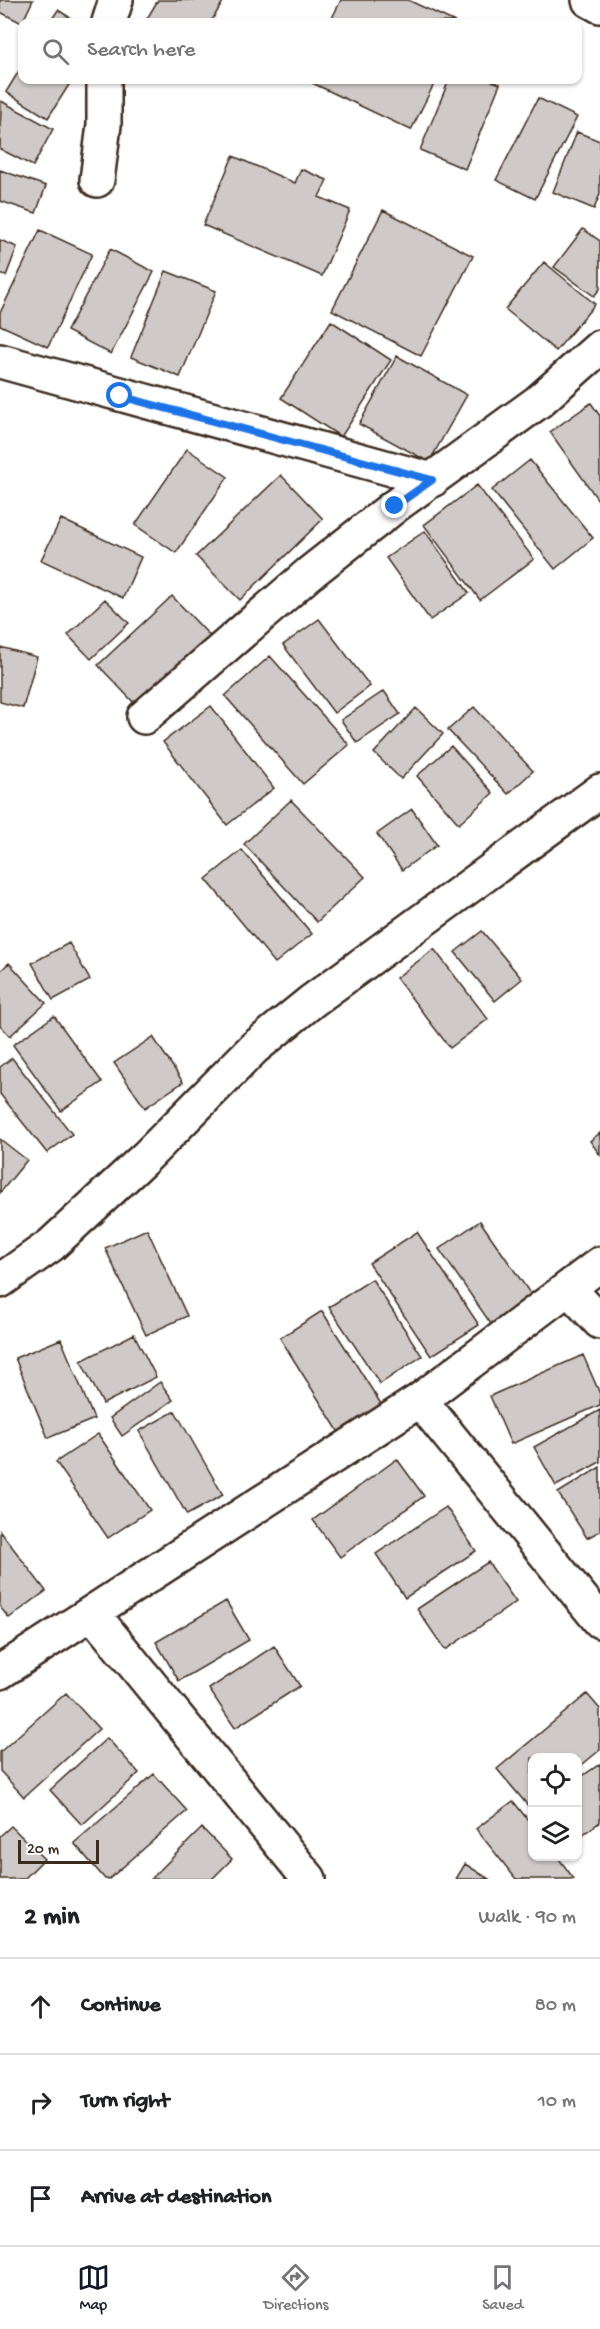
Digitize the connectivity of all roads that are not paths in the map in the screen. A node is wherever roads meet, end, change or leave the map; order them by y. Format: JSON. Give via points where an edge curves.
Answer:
{"nodes":[{"id":1,"x":116,"y":0,"type":"edge"},
{"id":2,"x":589,"y":0,"type":"edge"},
{"id":3,"x":600,"y":6,"type":"edge"},
{"id":4,"x":110,"y":18,"type":"edge"},
{"id":5,"x":104,"y":84,"type":"edge"},
{"id":6,"x":97,"y":180,"type":"dead end"},
{"id":7,"x":600,"y":347,"type":"edge"},
{"id":8,"x":0,"y":361,"type":"edge"},
{"id":9,"x":432,"y":480,"type":"junction"},
{"id":10,"x":144,"y":717,"type":"dead end"},
{"id":11,"x":600,"y":791,"type":"edge"},
{"id":12,"x":600,"y":1264,"type":"edge"},
{"id":13,"x":0,"y":1281,"type":"edge"},
{"id":14,"x":568,"y":1288,"type":"junction"},
{"id":15,"x":600,"y":1322,"type":"edge"},
{"id":16,"x":420,"y":1400,"type":"junction"},
{"id":17,"x":92,"y":1613,"type":"junction"},
{"id":18,"x":600,"y":1621,"type":"edge"},
{"id":19,"x":0,"y":1672,"type":"edge"},
{"id":20,"x":309,"y":1879,"type":"edge"}],
"edges":[{"from":1,"to":4,"type":"street"},
{"from":2,"to":3,"type":"street"},
{"from":5,"to":6,"type":"street"},
{"from":7,"to":9,"type":"street","via":[[538,402]]},
{"from":8,"to":9,"type":"street"},
{"from":9,"to":10,"type":"street","via":[[310,573]]},
{"from":11,"to":13,"type":"street","via":[[312,1001],[254,1048],[146,1157],[51,1245]]},
{"from":12,"to":14,"type":"street"},
{"from":14,"to":15,"type":"street"},
{"from":14,"to":16,"type":"street"},
{"from":16,"to":17,"type":"street"},
{"from":16,"to":18,"type":"street"},
{"from":17,"to":19,"type":"street"},
{"from":17,"to":20,"type":"street"}]}
